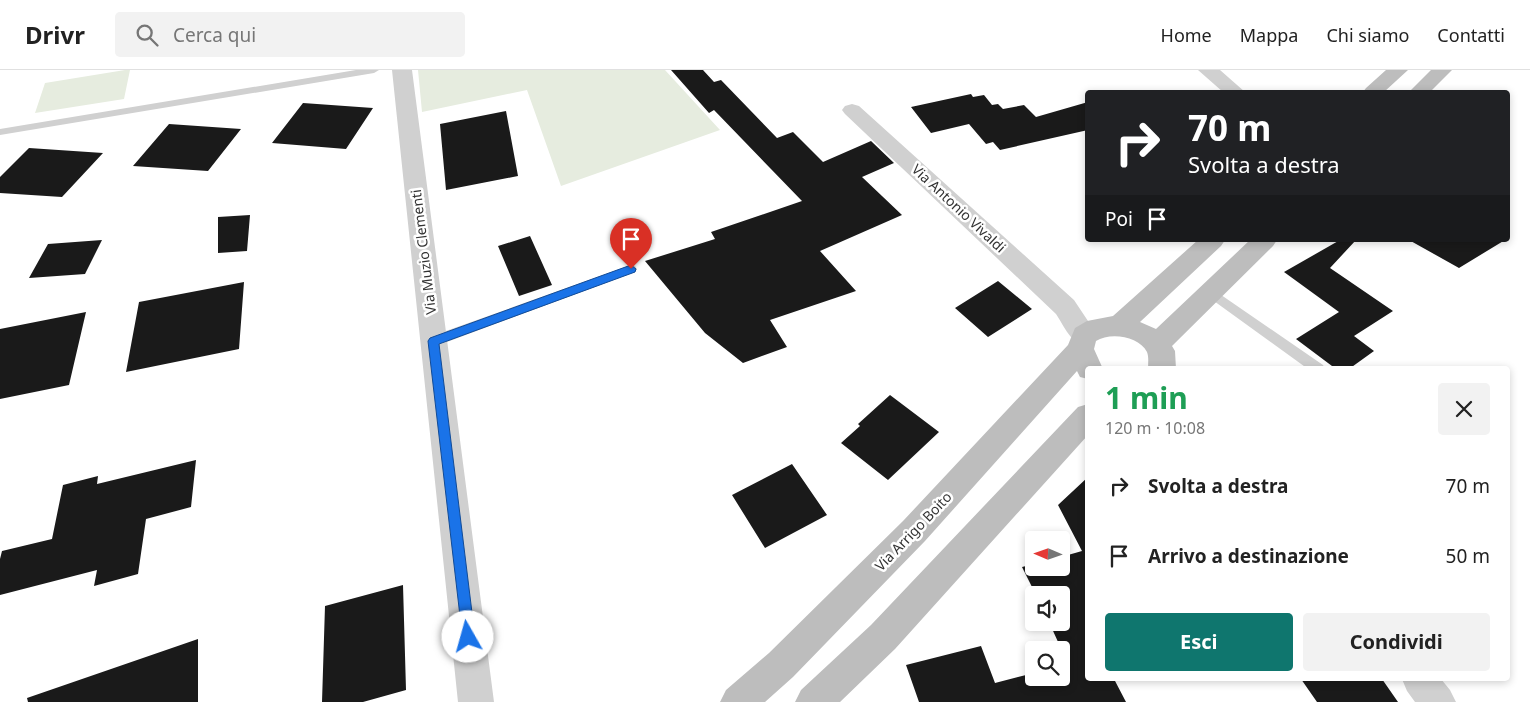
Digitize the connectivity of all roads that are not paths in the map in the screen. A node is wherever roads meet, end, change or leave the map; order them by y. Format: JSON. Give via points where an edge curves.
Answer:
{"nodes":[{"id":1,"x":374,"y":70,"type":"edge"},
{"id":2,"x":402,"y":70,"type":"edge"},
{"id":3,"x":1208,"y":70,"type":"edge"},
{"id":4,"x":1398,"y":70,"type":"edge"},
{"id":5,"x":1442,"y":70,"type":"edge"},
{"id":6,"x":1232,"y":90,"type":"edge"},
{"id":7,"x":1375,"y":90,"type":"edge"},
{"id":8,"x":1421,"y":90,"type":"edge"},
{"id":9,"x":852,"y":110,"type":"dead end"},
{"id":10,"x":0,"y":132,"type":"edge"},
{"id":11,"x":1211,"y":242,"type":"edge"},
{"id":12,"x":1263,"y":242,"type":"edge"},
{"id":13,"x":631,"y":269,"type":"dead end"},
{"id":14,"x":1211,"y":292,"type":"junction"},
{"id":15,"x":434,"y":341,"type":"junction"},
{"id":16,"x":1095,"y":341,"type":"edge"},
{"id":17,"x":1159,"y":357,"type":"edge"},
{"id":18,"x":1314,"y":366,"type":"edge"},
{"id":19,"x":1085,"y":417,"type":"edge"},
{"id":20,"x":1421,"y":681,"type":"edge"},
{"id":21,"x":476,"y":702,"type":"edge"},
{"id":22,"x":738,"y":702,"type":"edge"},
{"id":23,"x":813,"y":702,"type":"edge"},
{"id":24,"x":1438,"y":702,"type":"edge"}],
"edges":[{"from":1,"to":10,"type":"lane"},
{"from":2,"to":15,"type":"street","name":"Via Muzio Clementi"},
{"from":3,"to":6,"type":"street"},
{"from":4,"to":7,"type":"street"},
{"from":5,"to":8,"type":"street"},
{"from":9,"to":16,"type":"street","name":"Via Antonio Vivaldi","via":[[1065,307]]},
{"from":11,"to":16,"type":"street","name":"Via Arrigo Boito"},
{"from":12,"to":14,"type":"street"},
{"from":13,"to":15,"type":"lane"},
{"from":14,"to":17,"type":"street"},
{"from":14,"to":18,"type":"lane"},
{"from":15,"to":21,"type":"street","name":"Via Muzio Clementi"},
{"from":16,"to":17,"type":"street","via":[[1135,329],[1147,336]]},
{"from":16,"to":22,"type":"street","name":"Via Arrigo Boito","via":[[907,538],[781,665]]},
{"from":19,"to":23,"type":"street","via":[[883,637]]},
{"from":20,"to":24,"type":"street"}]}
